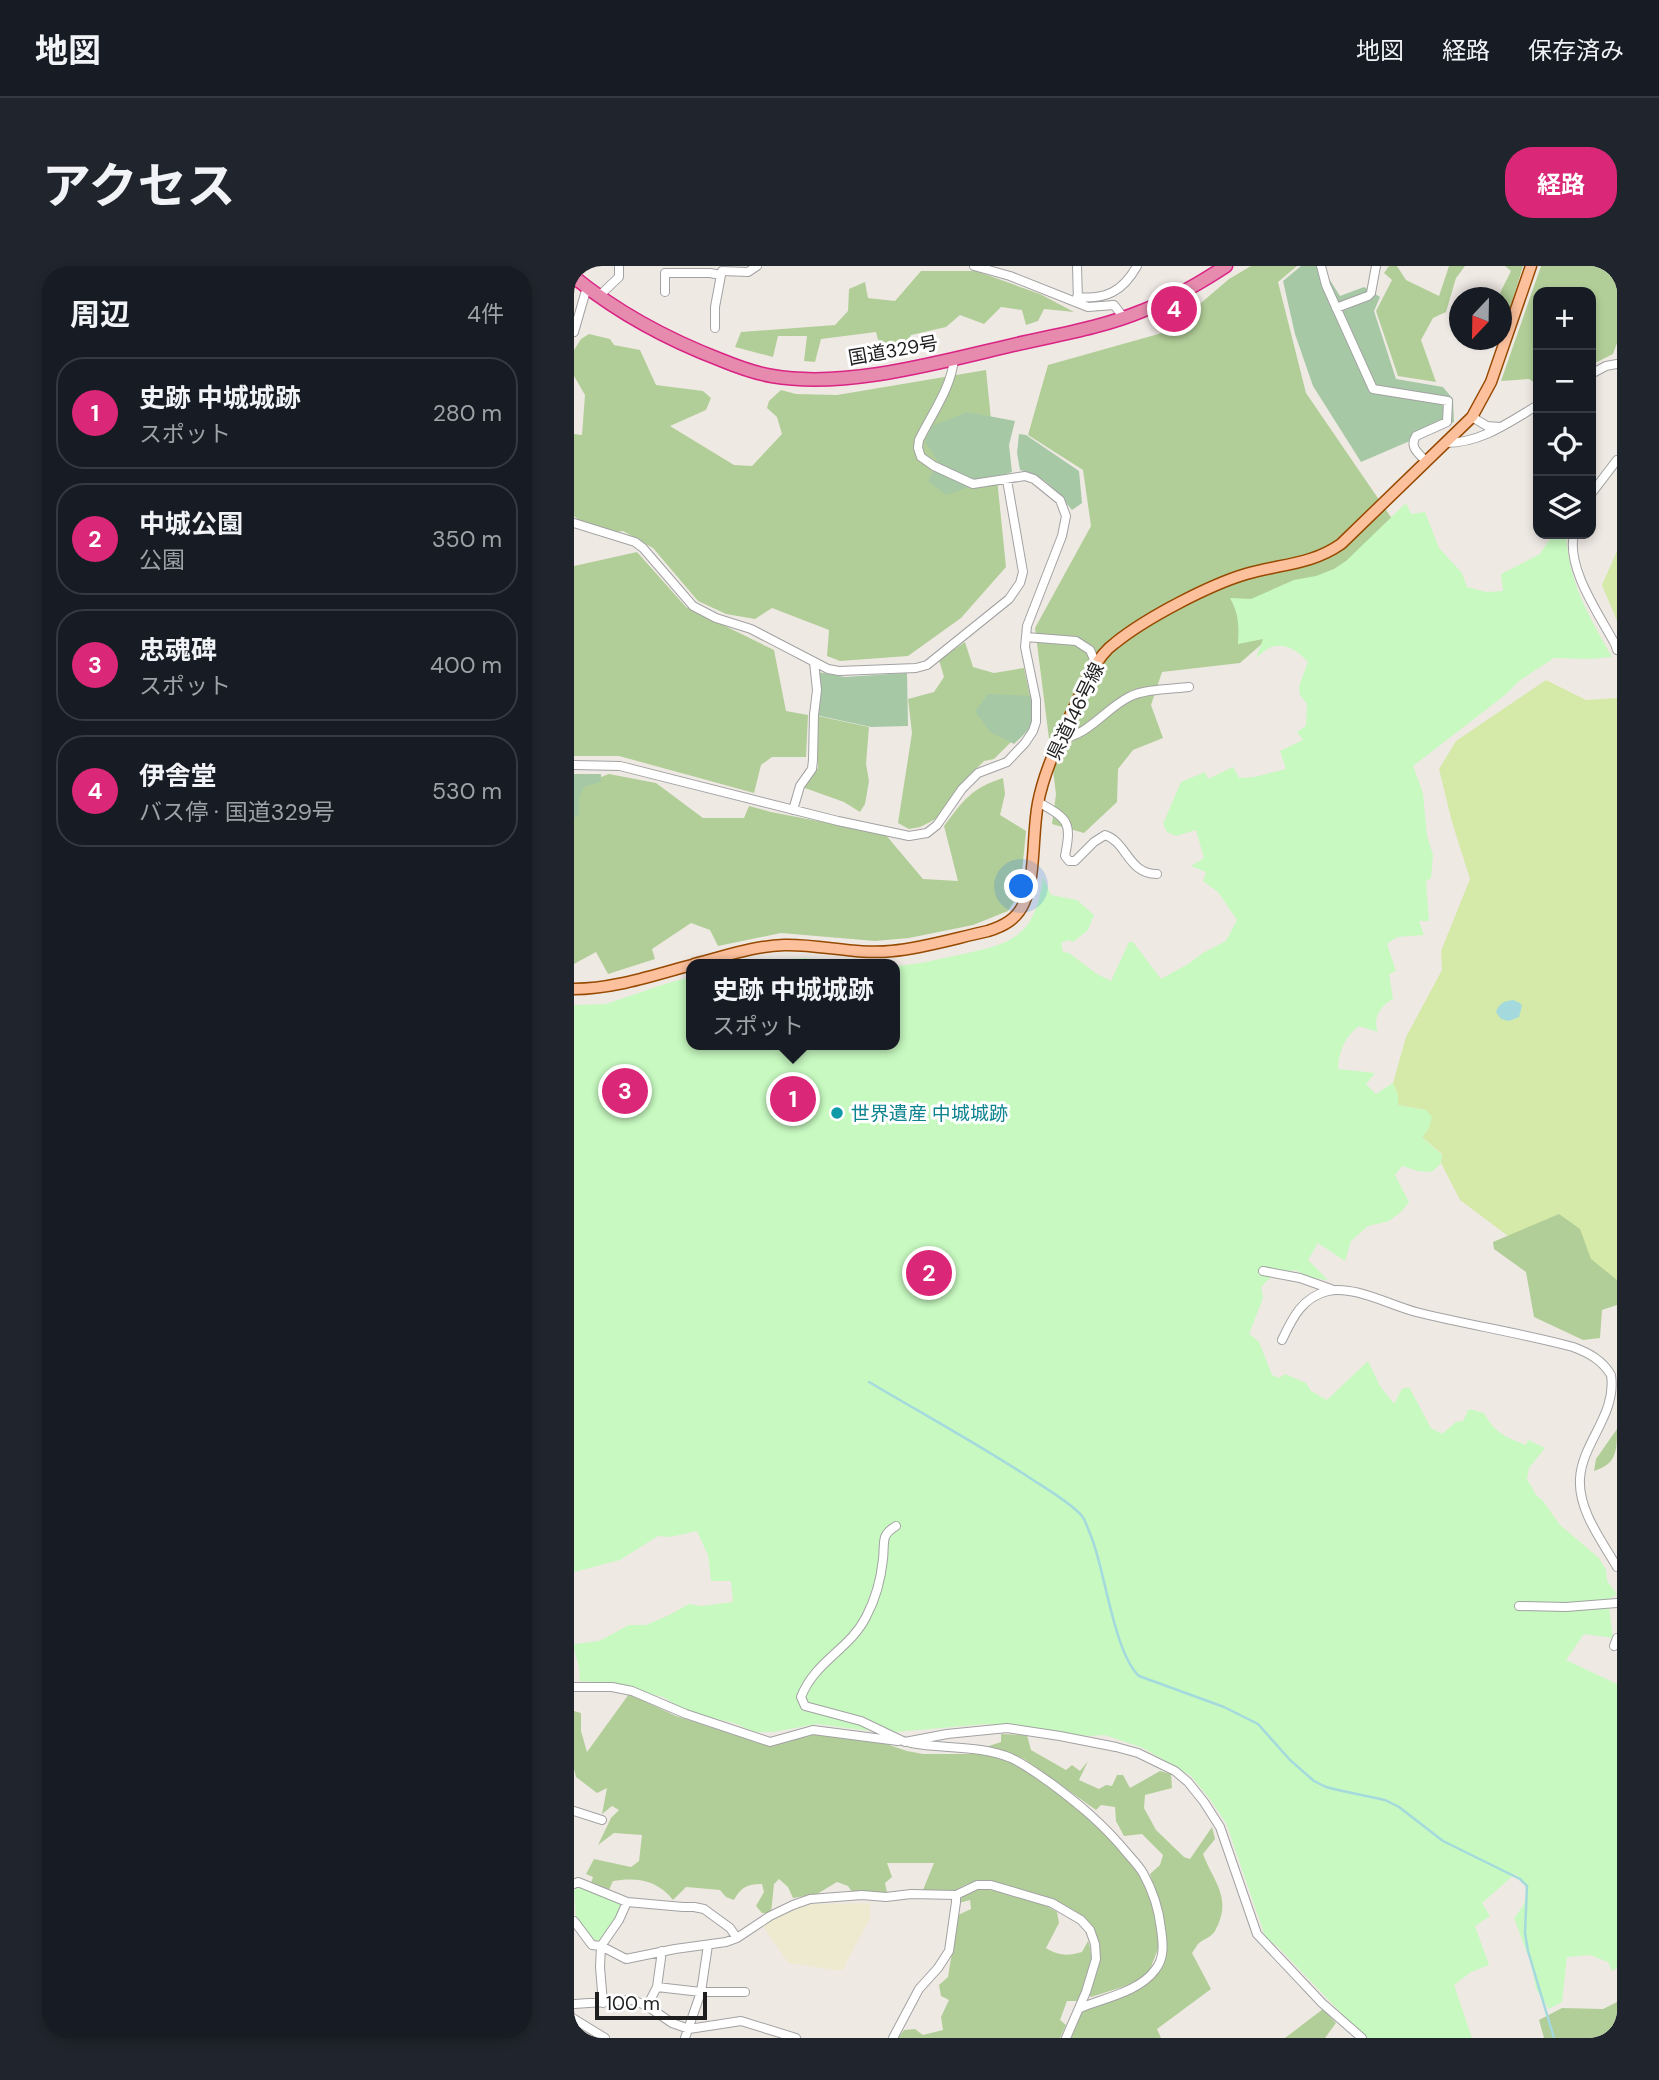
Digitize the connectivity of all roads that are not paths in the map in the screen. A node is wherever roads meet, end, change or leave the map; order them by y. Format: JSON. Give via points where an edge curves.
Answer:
{"nodes":[{"id":1,"x":619,"y":266,"type":"edge"},
{"id":2,"x":757,"y":266,"type":"edge"},
{"id":3,"x":974,"y":266,"type":"edge"},
{"id":4,"x":1077,"y":266,"type":"edge"},
{"id":5,"x":1137,"y":266,"type":"edge"},
{"id":6,"x":1226,"y":266,"type":"edge"},
{"id":7,"x":1321,"y":266,"type":"edge"},
{"id":8,"x":1376,"y":266,"type":"edge"},
{"id":9,"x":1531,"y":266,"type":"edge"},
{"id":10,"x":664,"y":270,"type":"edge"},
{"id":11,"x":710,"y":270,"type":"edge"},
{"id":12,"x":722,"y":271,"type":"edge"},
{"id":13,"x":574,"y":277,"type":"edge"},
{"id":14,"x":587,"y":288,"type":"junction"},
{"id":15,"x":664,"y":292,"type":"dead end"},
{"id":16,"x":599,"y":296,"type":"junction"},
{"id":17,"x":1078,"y":300,"type":"junction"},
{"id":18,"x":1336,"y":308,"type":"junction"},
{"id":19,"x":1124,"y":318,"type":"junction"},
{"id":20,"x":715,"y":328,"type":"dead end"},
{"id":21,"x":574,"y":332,"type":"edge"},
{"id":22,"x":954,"y":358,"type":"junction"},
{"id":23,"x":1617,"y":364,"type":"edge"},
{"id":24,"x":1596,"y":371,"type":"edge"},
{"id":25,"x":1533,"y":408,"type":"edge"},
{"id":26,"x":1472,"y":417,"type":"junction"},
{"id":27,"x":1503,"y":427,"type":"junction"},
{"id":28,"x":1445,"y":443,"type":"junction"},
{"id":29,"x":1617,"y":460,"type":"edge"},
{"id":30,"x":1426,"y":461,"type":"junction"},
{"id":31,"x":1007,"y":480,"type":"junction"},
{"id":32,"x":1596,"y":487,"type":"edge"},
{"id":33,"x":574,"y":523,"type":"edge"},
{"id":34,"x":1573,"y":539,"type":"edge"},
{"id":35,"x":1026,"y":637,"type":"junction"},
{"id":36,"x":1617,"y":650,"type":"edge"},
{"id":37,"x":814,"y":662,"type":"junction"},
{"id":38,"x":1096,"y":664,"type":"junction"},
{"id":39,"x":1189,"y":687,"type":"dead end"},
{"id":40,"x":1060,"y":739,"type":"junction"},
{"id":41,"x":574,"y":765,"type":"edge"},
{"id":42,"x":1038,"y":802,"type":"junction"},
{"id":43,"x":793,"y":810,"type":"junction"},
{"id":44,"x":1157,"y":874,"type":"dead end"},
{"id":45,"x":715,"y":959,"type":"edge"},
{"id":46,"x":686,"y":966,"type":"edge"},
{"id":47,"x":574,"y":989,"type":"edge"},
{"id":48,"x":1263,"y":1271,"type":"dead end"},
{"id":49,"x":1334,"y":1290,"type":"junction"},
{"id":50,"x":1282,"y":1340,"type":"dead end"},
{"id":51,"x":896,"y":1526,"type":"dead end"},
{"id":52,"x":1617,"y":1567,"type":"edge"},
{"id":53,"x":1616,"y":1603,"type":"edge"},
{"id":54,"x":1518,"y":1606,"type":"dead end"},
{"id":55,"x":1617,"y":1613,"type":"edge"},
{"id":56,"x":574,"y":1687,"type":"edge"},
{"id":57,"x":905,"y":1742,"type":"junction"},
{"id":58,"x":574,"y":1811,"type":"edge"},
{"id":59,"x":602,"y":1820,"type":"dead end"},
{"id":60,"x":574,"y":1884,"type":"edge"},
{"id":61,"x":956,"y":1895,"type":"junction"},
{"id":62,"x":626,"y":1902,"type":"junction"},
{"id":63,"x":574,"y":1921,"type":"edge"},
{"id":64,"x":737,"y":1938,"type":"junction"},
{"id":65,"x":708,"y":1945,"type":"junction"},
{"id":66,"x":601,"y":1946,"type":"junction"},
{"id":67,"x":662,"y":1951,"type":"junction"},
{"id":68,"x":657,"y":1987,"type":"junction"},
{"id":69,"x":701,"y":1992,"type":"junction"},
{"id":70,"x":745,"y":1992,"type":"dead end"},
{"id":71,"x":603,"y":2003,"type":"junction"},
{"id":72,"x":574,"y":2004,"type":"edge"},
{"id":73,"x":647,"y":2006,"type":"junction"},
{"id":74,"x":1080,"y":2008,"type":"junction"},
{"id":75,"x":574,"y":2019,"type":"edge"},
{"id":76,"x":689,"y":2029,"type":"junction"},
{"id":77,"x":605,"y":2038,"type":"edge"},
{"id":78,"x":685,"y":2038,"type":"edge"},
{"id":79,"x":796,"y":2038,"type":"edge"},
{"id":80,"x":893,"y":2038,"type":"edge"},
{"id":81,"x":1066,"y":2038,"type":"edge"},
{"id":82,"x":1362,"y":2038,"type":"edge"}],
"edges":[{"from":1,"to":16,"type":"street","via":[[619,278]]},
{"from":2,"to":12,"type":"street","via":[[748,272]]},
{"from":3,"to":17,"type":"street"},
{"from":4,"to":17,"type":"street"},
{"from":5,"to":17,"type":"street","via":[[1113,293]]},
{"from":6,"to":19,"type":"highway","name":"国道329号"},
{"from":7,"to":18,"type":"street"},
{"from":8,"to":18,"type":"street","via":[[1371,293]]},
{"from":9,"to":26,"type":"main road","name":"県道146号線","via":[[1491,382]]},
{"from":10,"to":11,"type":"street"},
{"from":10,"to":15,"type":"street"},
{"from":11,"to":12,"type":"street"},
{"from":12,"to":20,"type":"street"},
{"from":13,"to":14,"type":"highway","name":"国道329号"},
{"from":14,"to":16,"type":"highway","name":"国道329号"},
{"from":14,"to":21,"type":"street"},
{"from":16,"to":22,"type":"highway","name":"国道329号","via":[[686,345],[771,376],[830,380]]},
{"from":17,"to":19,"type":"street","via":[[1088,307],[1114,305]]},
{"from":18,"to":30,"type":"street","via":[[1373,389],[1448,401],[1447,422],[1413,440],[1415,450]]},
{"from":19,"to":22,"type":"highway","name":"国道329号"},
{"from":22,"to":31,"type":"street","via":[[948,384],[919,440],[921,457],[973,484]]},
{"from":23,"to":24,"type":"street"},
{"from":25,"to":27,"type":"street"},
{"from":26,"to":27,"type":"street","via":[[1488,426]]},
{"from":26,"to":28,"type":"main road","name":"県道146号線"},
{"from":27,"to":28,"type":"street","via":[[1481,438]]},
{"from":28,"to":30,"type":"main road","name":"県道146号線"},
{"from":29,"to":32,"type":"street"},
{"from":30,"to":38,"type":"main road","name":"県道146号線","via":[[1330,552],[1245,574],[1204,591],[1140,626]]},
{"from":31,"to":35,"type":"street","via":[[1034,479],[1060,500],[1066,516]]},
{"from":31,"to":37,"type":"street","via":[[1023,572],[1009,599],[916,668],[839,671]]},
{"from":33,"to":37,"type":"street","via":[[635,542],[693,606]]},
{"from":34,"to":36,"type":"street","via":[[1580,578]]},
{"from":35,"to":38,"type":"street","via":[[1076,641],[1090,650]]},
{"from":35,"to":43,"type":"street","via":[[1037,700],[1033,731],[1007,762],[978,774],[962,789],[927,833],[909,836]]},
{"from":37,"to":43,"type":"street","via":[[813,760]]},
{"from":38,"to":40,"type":"main road","name":"県道146号線"},
{"from":39,"to":40,"type":"street","via":[[1130,696],[1073,738]]},
{"from":40,"to":42,"type":"main road","name":"県道146号線"},
{"from":41,"to":43,"type":"street","via":[[620,766]]},
{"from":42,"to":44,"type":"street","via":[[1066,822],[1065,856],[1069,861],[1075,861],[1105,835],[1141,870]]},
{"from":42,"to":45,"type":"main road","name":"県道146号線","via":[[1027,895],[1018,913],[1000,928],[891,951],[783,945]]},
{"from":46,"to":47,"type":"main road","name":"県道146号線","via":[[612,985]]},
{"from":48,"to":49,"type":"street"},
{"from":49,"to":50,"type":"street","via":[[1303,1304]]},
{"from":49,"to":52,"type":"street","via":[[1573,1347],[1600,1361],[1616,1388],[1615,1406],[1584,1461],[1580,1488],[1584,1507]]},
{"from":51,"to":57,"type":"street","via":[[885,1538],[875,1596],[865,1619],[815,1672],[801,1697],[805,1706],[861,1721]]},
{"from":53,"to":54,"type":"street"},
{"from":53,"to":55,"type":"street"},
{"from":56,"to":57,"type":"street","via":[[632,1691],[770,1742],[813,1730]]},
{"from":57,"to":74,"type":"street","via":[[990,1752],[1031,1769],[1085,1808],[1142,1871],[1159,1913],[1160,1963],[1146,1980]]},
{"from":57,"to":82,"type":"street","via":[[1007,1728],[1138,1752],[1175,1771],[1220,1827],[1257,1934]]},
{"from":58,"to":59,"type":"street"},
{"from":60,"to":62,"type":"street"},
{"from":61,"to":64,"type":"street","via":[[810,1899],[770,1916]]},
{"from":61,"to":74,"type":"street","via":[[977,1885],[991,1885],[1052,1903],[1081,1920],[1090,1930],[1096,1959]]},
{"from":61,"to":80,"type":"street","via":[[949,1951],[919,1989]]},
{"from":62,"to":64,"type":"street","via":[[704,1909]]},
{"from":62,"to":66,"type":"street"},
{"from":63,"to":66,"type":"street","via":[[592,1945]]},
{"from":64,"to":65,"type":"street"},
{"from":65,"to":67,"type":"street"},
{"from":65,"to":69,"type":"street"},
{"from":66,"to":67,"type":"street","via":[[626,1959]]},
{"from":66,"to":71,"type":"street"},
{"from":67,"to":68,"type":"street"},
{"from":68,"to":69,"type":"street"},
{"from":68,"to":73,"type":"street"},
{"from":69,"to":70,"type":"street"},
{"from":69,"to":76,"type":"street"},
{"from":71,"to":72,"type":"street"},
{"from":71,"to":73,"type":"street","via":[[633,2000]]},
{"from":73,"to":76,"type":"street"},
{"from":74,"to":81,"type":"street"},
{"from":75,"to":77,"type":"street"},
{"from":76,"to":78,"type":"street"},
{"from":76,"to":79,"type":"street","via":[[741,2021]]}]}
